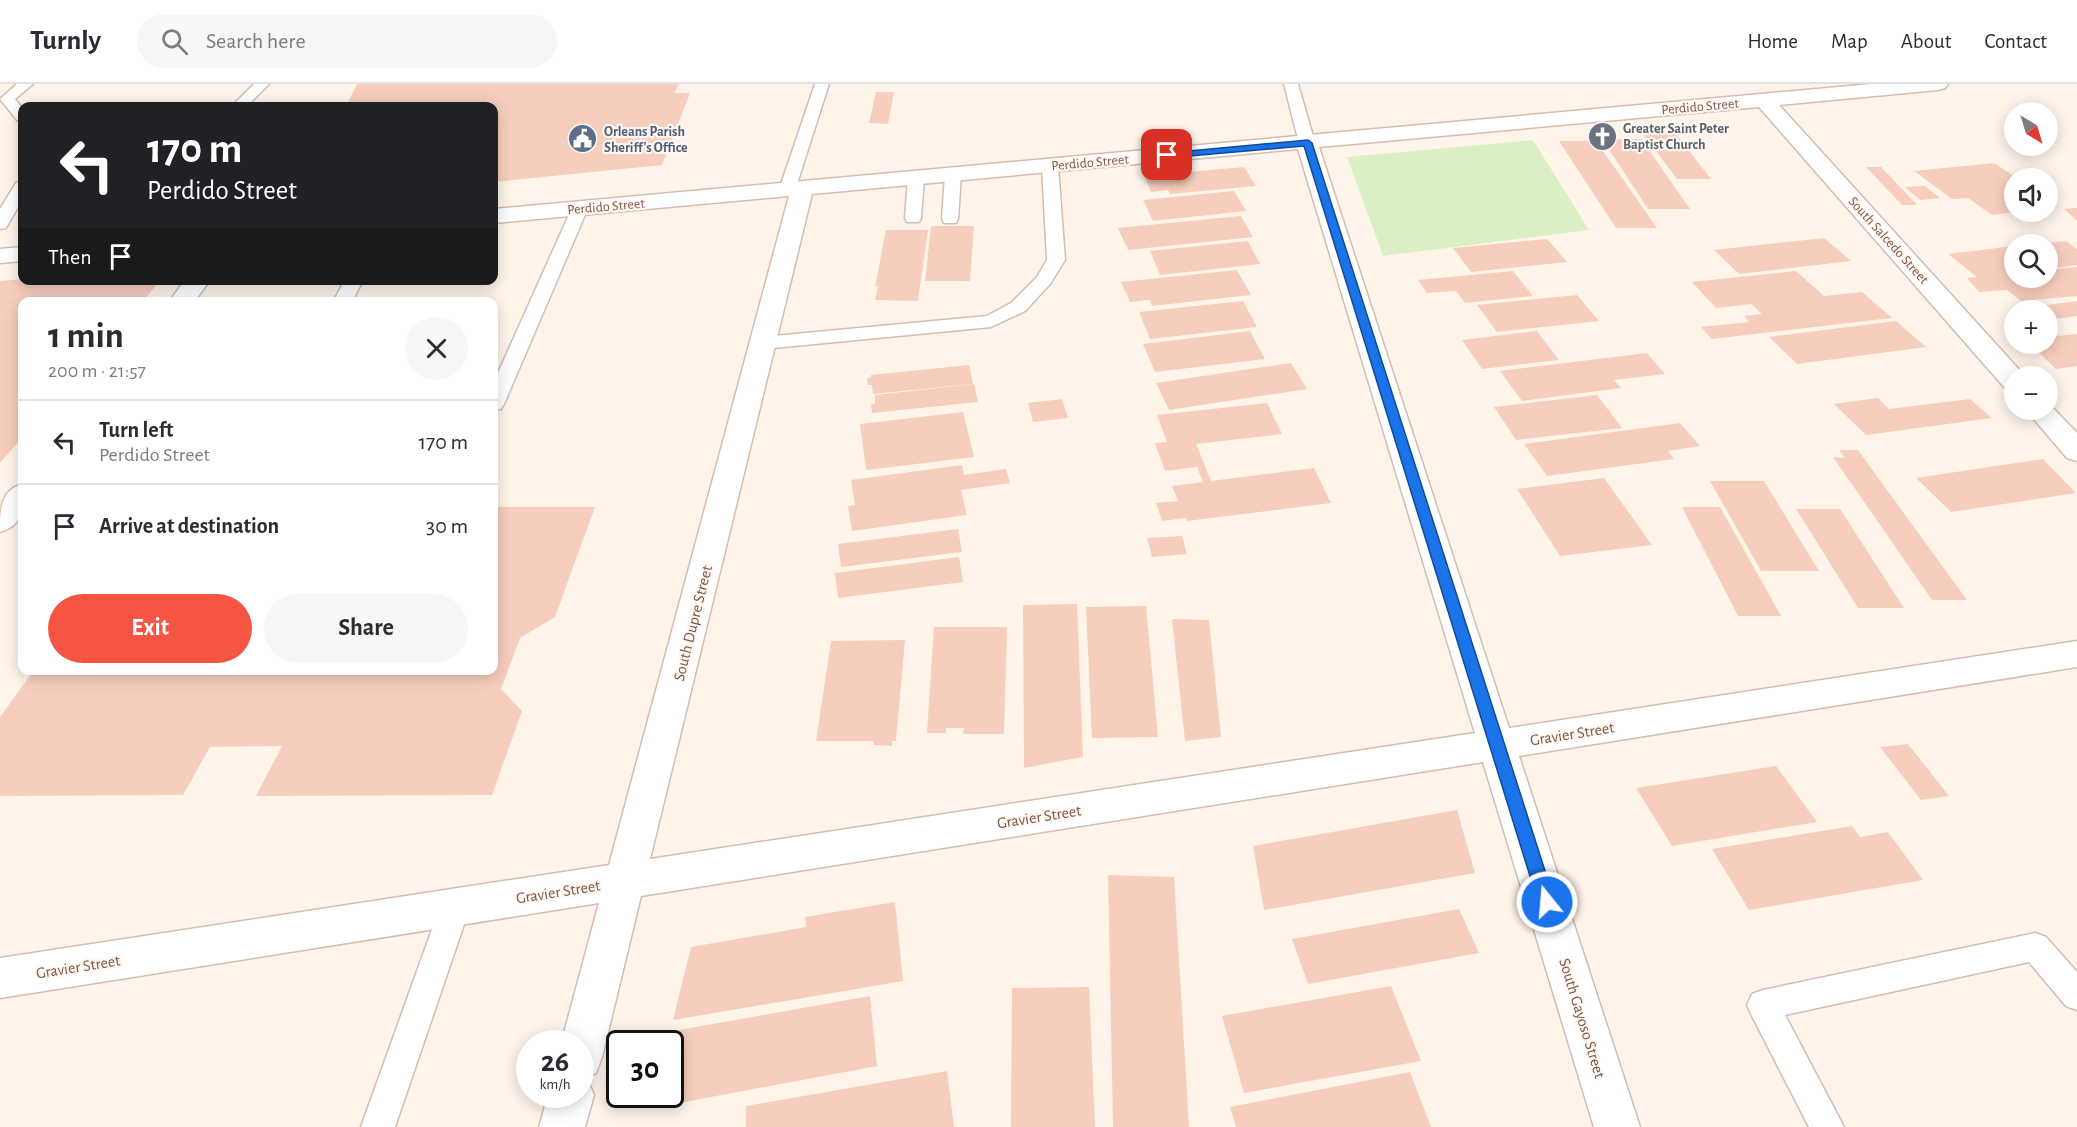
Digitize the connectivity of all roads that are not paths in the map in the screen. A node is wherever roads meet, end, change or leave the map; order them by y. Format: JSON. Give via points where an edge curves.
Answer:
{"nodes":[{"id":1,"x":26,"y":84,"type":"edge"},
{"id":2,"x":262,"y":84,"type":"edge"},
{"id":3,"x":822,"y":84,"type":"edge"},
{"id":4,"x":1292,"y":84,"type":"edge"},
{"id":5,"x":1938,"y":84,"type":"edge"},
{"id":6,"x":1764,"y":100,"type":"junction"},
{"id":7,"x":243,"y":102,"type":"edge"},
{"id":8,"x":18,"y":112,"type":"edge"},
{"id":9,"x":1308,"y":143,"type":"junction"},
{"id":10,"x":1050,"y":166,"type":"junction"},
{"id":11,"x":953,"y":175,"type":"junction"},
{"id":12,"x":916,"y":178,"type":"junction"},
{"id":13,"x":795,"y":189,"type":"junction"},
{"id":14,"x":18,"y":193,"type":"edge"},
{"id":15,"x":580,"y":208,"type":"junction"},
{"id":16,"x":18,"y":210,"type":"edge"},
{"id":17,"x":498,"y":216,"type":"edge"},
{"id":18,"x":913,"y":218,"type":"dead end"},
{"id":19,"x":950,"y":219,"type":"dead end"},
{"id":20,"x":2,"y":222,"type":"edge"},
{"id":21,"x":18,"y":254,"type":"edge"},
{"id":22,"x":0,"y":256,"type":"edge"},
{"id":23,"x":194,"y":285,"type":"edge"},
{"id":24,"x":185,"y":297,"type":"edge"},
{"id":25,"x":763,"y":343,"type":"junction"},
{"id":26,"x":2004,"y":370,"type":"edge"},
{"id":27,"x":498,"y":395,"type":"edge"},
{"id":28,"x":2049,"y":420,"type":"edge"},
{"id":29,"x":2077,"y":451,"type":"edge"},
{"id":30,"x":18,"y":499,"type":"edge"},
{"id":31,"x":0,"y":521,"type":"edge"},
{"id":32,"x":2077,"y":654,"type":"edge"},
{"id":33,"x":1497,"y":745,"type":"junction"},
{"id":34,"x":626,"y":880,"type":"junction"},
{"id":35,"x":455,"y":907,"type":"junction"},
{"id":36,"x":0,"y":978,"type":"edge"},
{"id":37,"x":2077,"y":995,"type":"edge"},
{"id":38,"x":587,"y":1030,"type":"edge"},
{"id":39,"x":567,"y":1108,"type":"edge"},
{"id":40,"x":378,"y":1127,"type":"edge"},
{"id":41,"x":562,"y":1127,"type":"edge"},
{"id":42,"x":1617,"y":1127,"type":"edge"},
{"id":43,"x":1827,"y":1127,"type":"edge"}],
"edges":[{"from":1,"to":8,"type":"lane","via":[[7,98]]},
{"from":2,"to":7,"type":"lane"},
{"from":3,"to":13,"type":"lane"},
{"from":4,"to":9,"type":"lane","name":"South Gayoso Street"},
{"from":5,"to":6,"type":"street","name":"Perdido Street"},
{"from":6,"to":9,"type":"street","name":"Perdido Street"},
{"from":6,"to":26,"type":"street","name":"South Salcedo Street"},
{"from":9,"to":10,"type":"street","name":"Perdido Street"},
{"from":9,"to":33,"type":"street","name":"South Gayoso Street"},
{"from":10,"to":11,"type":"street","name":"Perdido Street"},
{"from":10,"to":25,"type":"lane","via":[[1056,260],[1044,280],[1018,307],[991,321]]},
{"from":11,"to":12,"type":"street","name":"Perdido Street"},
{"from":11,"to":19,"type":"lane"},
{"from":12,"to":13,"type":"street","name":"Perdido Street"},
{"from":12,"to":18,"type":"lane"},
{"from":13,"to":15,"type":"street","name":"Perdido Street"},
{"from":13,"to":25,"type":"street","name":"South Dupre Street"},
{"from":14,"to":20,"type":"lane"},
{"from":15,"to":17,"type":"street","name":"Perdido Street"},
{"from":15,"to":27,"type":"lane"},
{"from":16,"to":20,"type":"lane"},
{"from":21,"to":22,"type":"street"},
{"from":23,"to":24,"type":"street"},
{"from":25,"to":34,"type":"street","name":"South Dupre Street"},
{"from":28,"to":29,"type":"street"},
{"from":30,"to":31,"type":"street"},
{"from":32,"to":33,"type":"street","name":"Gravier Street"},
{"from":33,"to":34,"type":"street","name":"Gravier Street"},
{"from":33,"to":42,"type":"street","name":"South Gayoso Street"},
{"from":34,"to":35,"type":"street","name":"Gravier Street"},
{"from":34,"to":38,"type":"street","name":"South Dupre Street"},
{"from":35,"to":36,"type":"street","name":"Gravier Street"},
{"from":35,"to":40,"type":"lane"},
{"from":37,"to":43,"type":"lane","via":[[2035,947],[1763,1005]]},
{"from":39,"to":41,"type":"street"}]}
